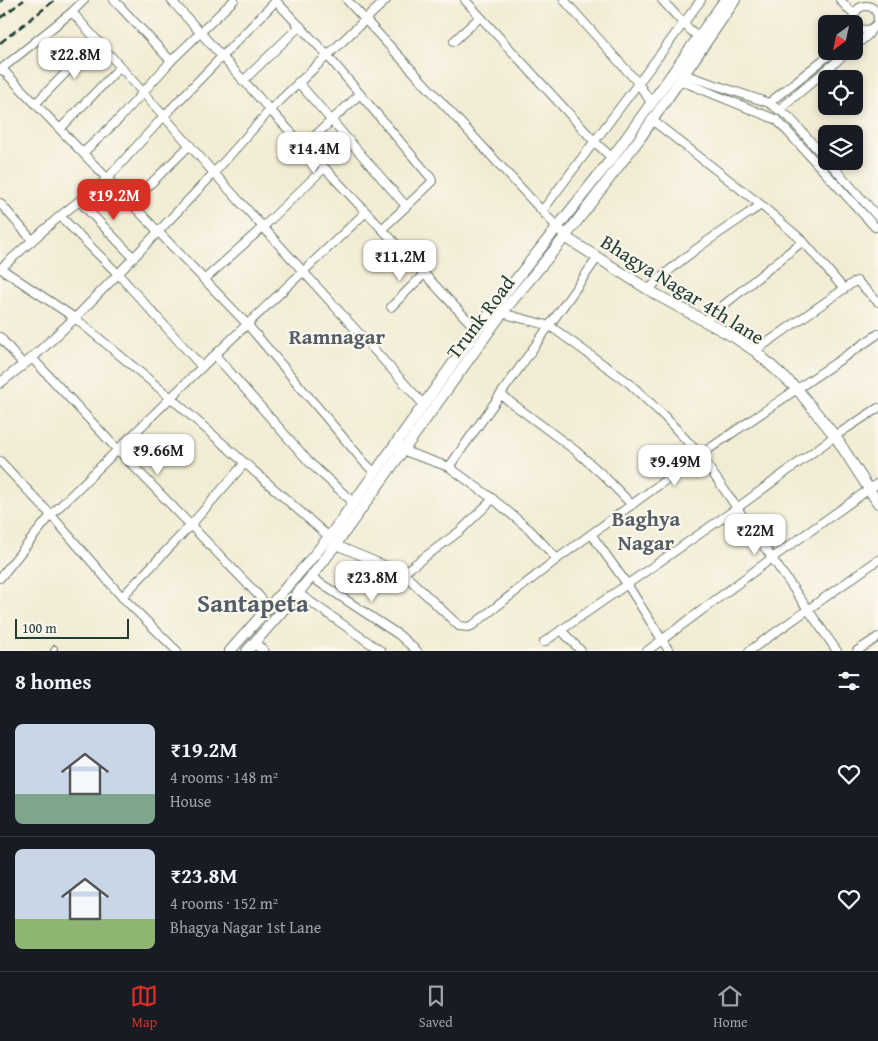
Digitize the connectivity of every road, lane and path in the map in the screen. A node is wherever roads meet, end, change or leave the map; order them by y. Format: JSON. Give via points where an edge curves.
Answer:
{"nodes":[{"id":1,"x":84,"y":0,"type":"edge"},
{"id":2,"x":114,"y":0,"type":"edge"},
{"id":3,"x":234,"y":0,"type":"edge"},
{"id":4,"x":276,"y":0,"type":"edge"},
{"id":5,"x":347,"y":0,"type":"edge"},
{"id":6,"x":386,"y":0,"type":"edge"},
{"id":7,"x":465,"y":0,"type":"edge"},
{"id":8,"x":564,"y":0,"type":"edge"},
{"id":9,"x":662,"y":0,"type":"edge"},
{"id":10,"x":701,"y":0,"type":"edge"},
{"id":11,"x":725,"y":0,"type":"edge"},
{"id":12,"x":735,"y":0,"type":"edge"},
{"id":13,"x":840,"y":0,"type":"edge"},
{"id":14,"x":855,"y":0,"type":"edge"},
{"id":15,"x":175,"y":1,"type":"edge"},
{"id":16,"x":861,"y":7,"type":"junction"},
{"id":17,"x":877,"y":10,"type":"edge"},
{"id":18,"x":72,"y":12,"type":"junction"},
{"id":19,"x":854,"y":15,"type":"joint"},
{"id":20,"x":480,"y":17,"type":"junction"},
{"id":21,"x":365,"y":19,"type":"junction"},
{"id":22,"x":684,"y":24,"type":"junction"},
{"id":23,"x":876,"y":24,"type":"edge"},
{"id":24,"x":300,"y":26,"type":"junction"},
{"id":25,"x":863,"y":30,"type":"edge"},
{"id":26,"x":200,"y":34,"type":"junction"},
{"id":27,"x":698,"y":37,"type":"junction"},
{"id":28,"x":863,"y":37,"type":"edge"},
{"id":29,"x":98,"y":41,"type":"junction"},
{"id":30,"x":454,"y":41,"type":"dead end"},
{"id":31,"x":327,"y":55,"type":"junction"},
{"id":32,"x":220,"y":56,"type":"junction"},
{"id":33,"x":824,"y":60,"type":"edge"},
{"id":34,"x":837,"y":60,"type":"edge"},
{"id":35,"x":172,"y":61,"type":"junction"},
{"id":36,"x":120,"y":67,"type":"junction"},
{"id":37,"x":1,"y":69,"type":"edge"},
{"id":38,"x":681,"y":77,"type":"junction"},
{"id":39,"x":243,"y":81,"type":"junction"},
{"id":40,"x":298,"y":82,"type":"junction"},
{"id":41,"x":638,"y":83,"type":"junction"},
{"id":42,"x":144,"y":93,"type":"junction"},
{"id":43,"x":360,"y":94,"type":"junction"},
{"id":44,"x":36,"y":104,"type":"junction"},
{"id":45,"x":652,"y":104,"type":"junction"},
{"id":46,"x":775,"y":106,"type":"junction"},
{"id":47,"x":270,"y":110,"type":"junction"},
{"id":48,"x":164,"y":116,"type":"junction"},
{"id":49,"x":770,"y":116,"type":"junction"},
{"id":50,"x":332,"y":120,"type":"junction"},
{"id":51,"x":652,"y":120,"type":"junction"},
{"id":52,"x":60,"y":129,"type":"junction"},
{"id":53,"x":595,"y":142,"type":"junction"},
{"id":54,"x":190,"y":145,"type":"junction"},
{"id":55,"x":304,"y":146,"type":"junction"},
{"id":56,"x":818,"y":151,"type":"edge"},
{"id":57,"x":83,"y":153,"type":"junction"},
{"id":58,"x":612,"y":158,"type":"junction"},
{"id":59,"x":818,"y":164,"type":"edge"},
{"id":60,"x":324,"y":168,"type":"junction"},
{"id":61,"x":823,"y":170,"type":"edge"},
{"id":62,"x":835,"y":170,"type":"edge"},
{"id":63,"x":214,"y":173,"type":"junction"},
{"id":64,"x":107,"y":179,"type":"junction"},
{"id":65,"x":80,"y":201,"type":"junction"},
{"id":66,"x":0,"y":203,"type":"edge"},
{"id":67,"x":130,"y":204,"type":"junction"},
{"id":68,"x":761,"y":205,"type":"junction"},
{"id":69,"x":406,"y":206,"type":"junction"},
{"id":70,"x":542,"y":211,"type":"junction"},
{"id":71,"x":366,"y":212,"type":"junction"},
{"id":72,"x":60,"y":216,"type":"junction"},
{"id":73,"x":878,"y":217,"type":"edge"},
{"id":74,"x":263,"y":227,"type":"junction"},
{"id":75,"x":557,"y":227,"type":"junction"},
{"id":76,"x":878,"y":227,"type":"edge"},
{"id":77,"x":382,"y":229,"type":"junction"},
{"id":78,"x":157,"y":232,"type":"junction"},
{"id":79,"x":565,"y":237,"type":"junction"},
{"id":80,"x":32,"y":240,"type":"junction"},
{"id":81,"x":803,"y":241,"type":"junction"},
{"id":82,"x":133,"y":257,"type":"junction"},
{"id":83,"x":598,"y":257,"type":"junction"},
{"id":84,"x":0,"y":269,"type":"edge"},
{"id":85,"x":303,"y":270,"type":"junction"},
{"id":86,"x":118,"y":274,"type":"junction"},
{"id":87,"x":424,"y":274,"type":"junction"},
{"id":88,"x":204,"y":280,"type":"junction"},
{"id":89,"x":844,"y":289,"type":"junction"},
{"id":90,"x":648,"y":290,"type":"junction"},
{"id":91,"x":878,"y":302,"type":"edge"},
{"id":92,"x":390,"y":307,"type":"dead end"},
{"id":93,"x":502,"y":313,"type":"junction"},
{"id":94,"x":75,"y":318,"type":"junction"},
{"id":95,"x":704,"y":321,"type":"junction"},
{"id":96,"x":247,"y":324,"type":"junction"},
{"id":97,"x":550,"y":326,"type":"junction"},
{"id":98,"x":477,"y":330,"type":"junction"},
{"id":99,"x":878,"y":334,"type":"edge"},
{"id":100,"x":0,"y":337,"type":"edge"},
{"id":101,"x":755,"y":351,"type":"junction"},
{"id":102,"x":215,"y":355,"type":"junction"},
{"id":103,"x":32,"y":358,"type":"junction"},
{"id":104,"x":23,"y":364,"type":"junction"},
{"id":105,"x":202,"y":367,"type":"junction"},
{"id":106,"x":0,"y":383,"type":"edge"},
{"id":107,"x":796,"y":389,"type":"junction"},
{"id":108,"x":501,"y":395,"type":"junction"},
{"id":109,"x":171,"y":398,"type":"junction"},
{"id":110,"x":424,"y":405,"type":"junction"},
{"id":111,"x":878,"y":408,"type":"edge"},
{"id":112,"x":835,"y":436,"type":"junction"},
{"id":113,"x":400,"y":448,"type":"junction"},
{"id":114,"x":116,"y":450,"type":"junction"},
{"id":115,"x":700,"y":455,"type":"junction"},
{"id":116,"x":0,"y":461,"type":"edge"},
{"id":117,"x":244,"y":464,"type":"junction"},
{"id":118,"x":449,"y":467,"type":"junction"},
{"id":119,"x":375,"y":473,"type":"junction"},
{"id":120,"x":873,"y":486,"type":"edge"},
{"id":121,"x":493,"y":499,"type":"junction"},
{"id":122,"x":354,"y":503,"type":"junction"},
{"id":123,"x":878,"y":503,"type":"edge"},
{"id":124,"x":632,"y":505,"type":"junction"},
{"id":125,"x":737,"y":508,"type":"junction"},
{"id":126,"x":51,"y":515,"type":"junction"},
{"id":127,"x":190,"y":526,"type":"junction"},
{"id":128,"x":591,"y":534,"type":"junction"},
{"id":129,"x":332,"y":541,"type":"junction"},
{"id":130,"x":772,"y":558,"type":"junction"},
{"id":131,"x":557,"y":559,"type":"junction"},
{"id":132,"x":878,"y":560,"type":"edge"},
{"id":133,"x":403,"y":574,"type":"junction"},
{"id":134,"x":312,"y":576,"type":"junction"},
{"id":135,"x":0,"y":578,"type":"edge"},
{"id":136,"x":627,"y":584,"type":"junction"},
{"id":137,"x":298,"y":593,"type":"junction"},
{"id":138,"x":122,"y":597,"type":"junction"},
{"id":139,"x":268,"y":608,"type":"junction"},
{"id":140,"x":807,"y":609,"type":"junction"},
{"id":141,"x":561,"y":630,"type":"junction"},
{"id":142,"x":244,"y":635,"type":"junction"},
{"id":143,"x":878,"y":637,"type":"edge"},
{"id":144,"x":662,"y":640,"type":"junction"},
{"id":145,"x":544,"y":642,"type":"dead end"},
{"id":146,"x":251,"y":647,"type":"edge"},
{"id":147,"x":375,"y":649,"type":"edge"},
{"id":148,"x":177,"y":651,"type":"edge"},
{"id":149,"x":230,"y":651,"type":"edge"},
{"id":150,"x":264,"y":651,"type":"edge"},
{"id":151,"x":417,"y":651,"type":"edge"},
{"id":152,"x":581,"y":651,"type":"edge"},
{"id":153,"x":647,"y":651,"type":"edge"},
{"id":154,"x":669,"y":651,"type":"edge"},
{"id":155,"x":749,"y":651,"type":"edge"},
{"id":156,"x":837,"y":651,"type":"edge"},
{"id":157,"x":857,"y":651,"type":"edge"}],
"edges":[{"from":1,"to":18,"type":"street"},
{"from":2,"to":35,"type":"street"},
{"from":3,"to":26,"type":"street"},
{"from":4,"to":24,"type":"street"},
{"from":4,"to":32,"type":"street"},
{"from":5,"to":21,"type":"street"},
{"from":6,"to":21,"type":"street"},
{"from":7,"to":20,"type":"street"},
{"from":8,"to":41,"type":"street"},
{"from":9,"to":22,"type":"street"},
{"from":10,"to":22,"type":"street"},
{"from":11,"to":27,"type":"main road"},
{"from":12,"to":38,"type":"main road","name":"Trunk Road"},
{"from":13,"to":19,"type":"street"},
{"from":14,"to":16,"type":"street"},
{"from":15,"to":26,"type":"street"},
{"from":16,"to":17,"type":"street"},
{"from":16,"to":19,"type":"street"},
{"from":17,"to":23,"type":"street"},
{"from":18,"to":29,"type":"street"},
{"from":18,"to":37,"type":"street"},
{"from":20,"to":30,"type":"street"},
{"from":20,"to":53,"type":"street"},
{"from":21,"to":31,"type":"street"},
{"from":21,"to":70,"type":"street"},
{"from":22,"to":27,"type":"street"},
{"from":22,"to":41,"type":"street"},
{"from":23,"to":25,"type":"street"},
{"from":23,"to":28,"type":"street"},
{"from":24,"to":31,"type":"street"},
{"from":24,"to":39,"type":"street"},
{"from":26,"to":32,"type":"street"},
{"from":26,"to":35,"type":"street"},
{"from":27,"to":45,"type":"main road"},
{"from":29,"to":36,"type":"street"},
{"from":29,"to":44,"type":"street"},
{"from":31,"to":40,"type":"street"},
{"from":31,"to":43,"type":"street"},
{"from":32,"to":39,"type":"street"},
{"from":32,"to":48,"type":"street"},
{"from":33,"to":46,"type":"street"},
{"from":34,"to":46,"type":"street"},
{"from":35,"to":42,"type":"street"},
{"from":36,"to":42,"type":"street"},
{"from":36,"to":52,"type":"street"},
{"from":37,"to":44,"type":"street"},
{"from":38,"to":46,"type":"street"},
{"from":38,"to":49,"type":"street"},
{"from":38,"to":51,"type":"main road","name":"Trunk Road"},
{"from":39,"to":47,"type":"street"},
{"from":40,"to":47,"type":"street"},
{"from":40,"to":50,"type":"street"},
{"from":41,"to":45,"type":"street"},
{"from":41,"to":53,"type":"street"},
{"from":42,"to":48,"type":"street"},
{"from":42,"to":57,"type":"street"},
{"from":43,"to":50,"type":"street"},
{"from":43,"to":69,"type":"street","via":[[431,178],[430,184]]},
{"from":44,"to":52,"type":"street"},
{"from":45,"to":58,"type":"main road"},
{"from":46,"to":49,"type":"street"},
{"from":46,"to":56,"type":"street"},
{"from":47,"to":55,"type":"street"},
{"from":47,"to":63,"type":"street"},
{"from":48,"to":54,"type":"street"},
{"from":48,"to":64,"type":"street"},
{"from":49,"to":59,"type":"street","via":[[783,125]]},
{"from":50,"to":55,"type":"street"},
{"from":50,"to":69,"type":"street"},
{"from":51,"to":68,"type":"street"},
{"from":51,"to":79,"type":"main road","name":"Trunk Road"},
{"from":52,"to":57,"type":"street"},
{"from":53,"to":58,"type":"street"},
{"from":53,"to":70,"type":"street"},
{"from":54,"to":63,"type":"street"},
{"from":54,"to":67,"type":"street"},
{"from":55,"to":60,"type":"street"},
{"from":57,"to":64,"type":"street"},
{"from":58,"to":75,"type":"main road"},
{"from":60,"to":71,"type":"street"},
{"from":60,"to":74,"type":"street"},
{"from":61,"to":76,"type":"street"},
{"from":62,"to":73,"type":"street"},
{"from":63,"to":74,"type":"street"},
{"from":63,"to":78,"type":"street"},
{"from":64,"to":65,"type":"street"},
{"from":64,"to":67,"type":"street"},
{"from":65,"to":72,"type":"street"},
{"from":65,"to":82,"type":"street"},
{"from":66,"to":80,"type":"street"},
{"from":67,"to":78,"type":"street"},
{"from":68,"to":81,"type":"street"},
{"from":68,"to":90,"type":"street","via":[[688,255]]},
{"from":69,"to":77,"type":"street"},
{"from":70,"to":75,"type":"street"},
{"from":71,"to":77,"type":"street"},
{"from":71,"to":85,"type":"street"},
{"from":72,"to":80,"type":"street"},
{"from":72,"to":86,"type":"street"},
{"from":74,"to":85,"type":"street"},
{"from":74,"to":88,"type":"street"},
{"from":75,"to":79,"type":"main road","name":"Bhagya Nagar 4th lane"},
{"from":75,"to":98,"type":"main road"},
{"from":77,"to":87,"type":"street"},
{"from":78,"to":82,"type":"street"},
{"from":78,"to":88,"type":"street"},
{"from":79,"to":83,"type":"main road","name":"Bhagya Nagar 4th lane"},
{"from":79,"to":93,"type":"main road","name":"Trunk Road"},
{"from":80,"to":84,"type":"street"},
{"from":81,"to":89,"type":"street"},
{"from":81,"to":95,"type":"street"},
{"from":82,"to":86,"type":"street"},
{"from":83,"to":90,"type":"main road","name":"Bhagya Nagar 4th lane"},
{"from":83,"to":97,"type":"street"},
{"from":84,"to":94,"type":"street"},
{"from":85,"to":96,"type":"street"},
{"from":85,"to":110,"type":"street"},
{"from":86,"to":94,"type":"street"},
{"from":86,"to":105,"type":"street"},
{"from":87,"to":92,"type":"street"},
{"from":87,"to":98,"type":"street"},
{"from":88,"to":96,"type":"street"},
{"from":89,"to":91,"type":"street","via":[[858,282]]},
{"from":89,"to":101,"type":"street"},
{"from":90,"to":95,"type":"main road","name":"Bhagya Nagar 4th lane"},
{"from":93,"to":97,"type":"street"},
{"from":93,"to":113,"type":"main road","name":"Trunk Road"},
{"from":94,"to":103,"type":"street"},
{"from":94,"to":109,"type":"street"},
{"from":95,"to":101,"type":"main road","name":"Bhagya Nagar 4th lane"},
{"from":96,"to":102,"type":"street"},
{"from":96,"to":119,"type":"street"},
{"from":97,"to":108,"type":"street"},
{"from":97,"to":115,"type":"street","via":[[628,383]]},
{"from":98,"to":110,"type":"main road"},
{"from":99,"to":107,"type":"street"},
{"from":100,"to":104,"type":"street"},
{"from":101,"to":107,"type":"main road","name":"Bhagya Nagar 4th lane"},
{"from":102,"to":105,"type":"street"},
{"from":102,"to":122,"type":"street","via":[[310,463]]},
{"from":103,"to":104,"type":"street"},
{"from":103,"to":114,"type":"street"},
{"from":104,"to":106,"type":"street"},
{"from":105,"to":109,"type":"street"},
{"from":107,"to":112,"type":"main road","name":"Bhagya Nagar 4th lane"},
{"from":107,"to":115,"type":"street"},
{"from":108,"to":118,"type":"street"},
{"from":108,"to":124,"type":"street","via":[[576,451]]},
{"from":109,"to":114,"type":"street"},
{"from":109,"to":117,"type":"street"},
{"from":110,"to":113,"type":"main road"},
{"from":111,"to":112,"type":"street"},
{"from":112,"to":120,"type":"main road","name":"Bhagya Nagar 4th lane"},
{"from":112,"to":125,"type":"street"},
{"from":113,"to":118,"type":"street"},
{"from":113,"to":119,"type":"main road"},
{"from":113,"to":129,"type":"main road","name":"Trunk Road"},
{"from":114,"to":126,"type":"street"},
{"from":114,"to":127,"type":"street"},
{"from":115,"to":124,"type":"street"},
{"from":115,"to":125,"type":"street"},
{"from":116,"to":126,"type":"street"},
{"from":117,"to":127,"type":"street"},
{"from":117,"to":129,"type":"street"},
{"from":118,"to":121,"type":"street"},
{"from":119,"to":122,"type":"main road"},
{"from":120,"to":123,"type":"main road","name":"Bhagya Nagar 4th lane"},
{"from":120,"to":130,"type":"street"},
{"from":121,"to":131,"type":"street","via":[[530,530]]},
{"from":121,"to":133,"type":"street","via":[[460,531]]},
{"from":122,"to":129,"type":"main road"},
{"from":124,"to":128,"type":"street"},
{"from":125,"to":130,"type":"street"},
{"from":125,"to":136,"type":"street"},
{"from":126,"to":135,"type":"street"},
{"from":126,"to":138,"type":"street"},
{"from":127,"to":138,"type":"street"},
{"from":127,"to":139,"type":"street"},
{"from":128,"to":131,"type":"street"},
{"from":128,"to":136,"type":"street"},
{"from":129,"to":133,"type":"street"},
{"from":129,"to":134,"type":"main road","name":"Trunk Road"},
{"from":129,"to":139,"type":"main road"},
{"from":130,"to":140,"type":"street"},
{"from":130,"to":144,"type":"street"},
{"from":131,"to":133,"type":"street","via":[[468,627],[459,626]]},
{"from":132,"to":140,"type":"street"},
{"from":134,"to":137,"type":"main road","name":"Trunk Road"},
{"from":134,"to":151,"type":"street","via":[[399,635]]},
{"from":136,"to":141,"type":"street"},
{"from":136,"to":144,"type":"street"},
{"from":137,"to":146,"type":"main road","name":"Trunk Road"},
{"from":137,"to":147,"type":"street"},
{"from":138,"to":148,"type":"street"},
{"from":139,"to":142,"type":"main road"},
{"from":140,"to":155,"type":"street"},
{"from":140,"to":156,"type":"street"},
{"from":141,"to":145,"type":"street"},
{"from":141,"to":152,"type":"street"},
{"from":142,"to":146,"type":"street"},
{"from":142,"to":149,"type":"main road"},
{"from":143,"to":157,"type":"street"},
{"from":144,"to":153,"type":"street"},
{"from":144,"to":154,"type":"street"},
{"from":146,"to":150,"type":"street"}]}
